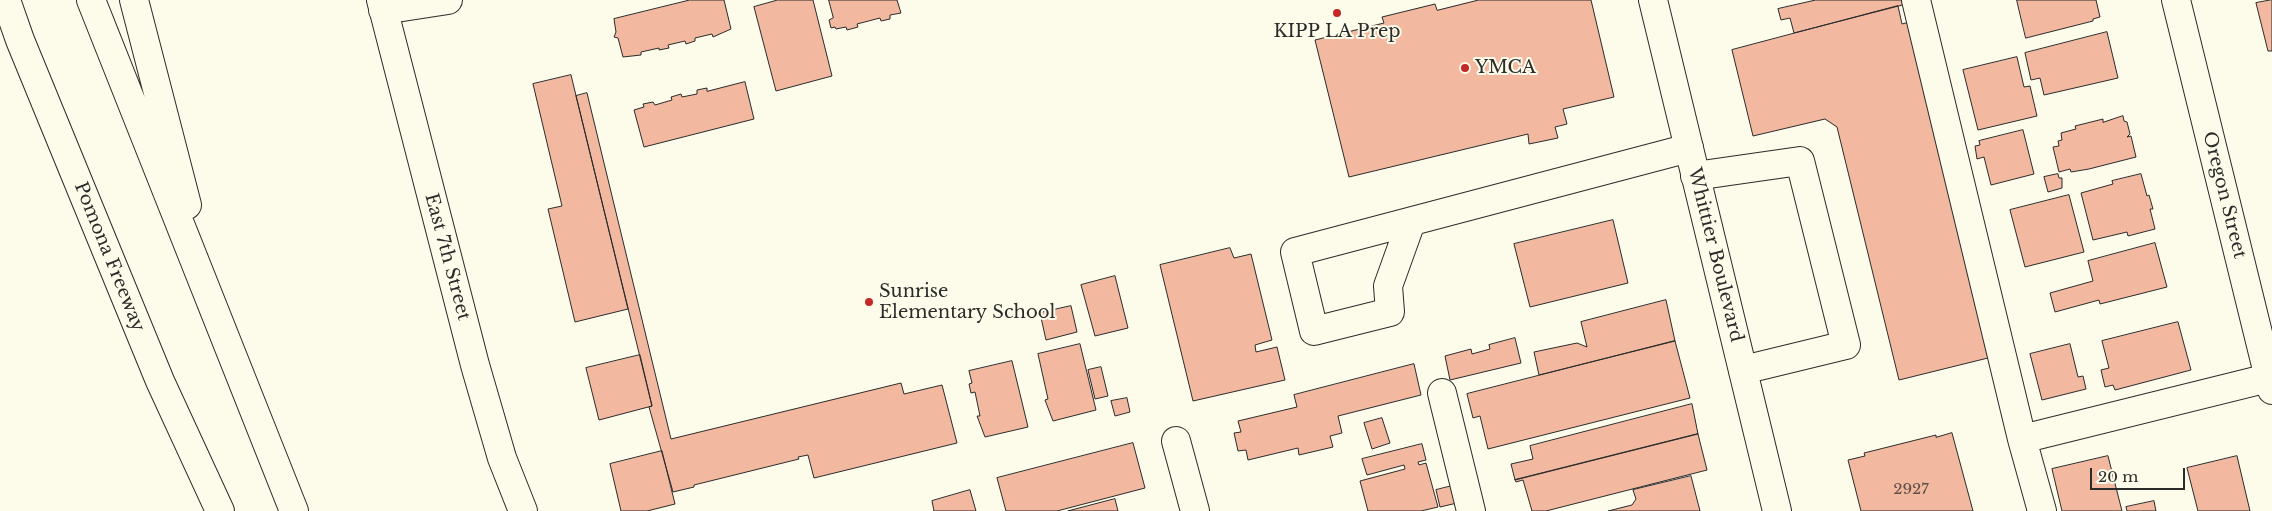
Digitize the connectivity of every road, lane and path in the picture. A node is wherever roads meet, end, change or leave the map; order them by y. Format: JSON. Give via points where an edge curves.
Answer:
{"nodes":[{"id":1,"x":6,"y":0,"type":"edge"},
{"id":2,"x":91,"y":0,"type":"edge"},
{"id":3,"x":134,"y":0,"type":"edge"},
{"id":4,"x":448,"y":0,"type":"edge"},
{"id":5,"x":1653,"y":0,"type":"edge"},
{"id":6,"x":1916,"y":0,"type":"edge"},
{"id":7,"x":2176,"y":0,"type":"edge"},
{"id":8,"x":382,"y":5,"type":"edge"},
{"id":9,"x":1689,"y":148,"type":"junction"},
{"id":10,"x":1696,"y":176,"type":"junction"},
{"id":11,"x":1411,"y":222,"type":"junction"},
{"id":12,"x":219,"y":325,"type":"junction"},
{"id":13,"x":1743,"y":370,"type":"junction"},
{"id":14,"x":2271,"y":381,"type":"edge"},
{"id":15,"x":1442,"y":393,"type":"dead end"},
{"id":16,"x":2022,"y":438,"type":"junction"},
{"id":17,"x":1176,"y":441,"type":"dead end"},
{"id":18,"x":220,"y":511,"type":"edge"},
{"id":19,"x":294,"y":511,"type":"edge"},
{"id":20,"x":523,"y":511,"type":"edge"},
{"id":21,"x":1195,"y":511,"type":"edge"},
{"id":22,"x":1471,"y":511,"type":"edge"},
{"id":23,"x":1777,"y":511,"type":"edge"},
{"id":24,"x":2042,"y":511,"type":"edge"}],
"edges":[{"from":1,"to":18,"type":"main road","name":"Pomona Freeway","via":[[160,381]]},
{"from":2,"to":12,"type":"main road"},
{"from":3,"to":12,"type":"main road"},
{"from":4,"to":8,"type":"main road"},
{"from":5,"to":9,"type":"main road","name":"Whittier Boulevard"},
{"from":6,"to":16,"type":"main road"},
{"from":7,"to":14,"type":"main road","name":"Oregon Street"},
{"from":8,"to":20,"type":"main road","name":"East 7th Street","via":[[475,365],[502,458]]},
{"from":9,"to":10,"type":"main road","name":"Whittier Boulevard"},
{"from":9,"to":11,"type":"main road"},
{"from":10,"to":13,"type":"main road","name":"Whittier Boulevard"},
{"from":10,"to":13,"type":"main road","via":[[1800,161],[1846,345]]},
{"from":11,"to":11,"type":"main road","via":[[1295,252],[1314,331],[1390,312],[1388,286]]},
{"from":12,"to":19,"type":"main road"},
{"from":13,"to":23,"type":"main road","name":"Whittier Boulevard"},
{"from":14,"to":16,"type":"main road"},
{"from":15,"to":22,"type":"main road"},
{"from":16,"to":24,"type":"main road"},
{"from":17,"to":21,"type":"main road"}]}
